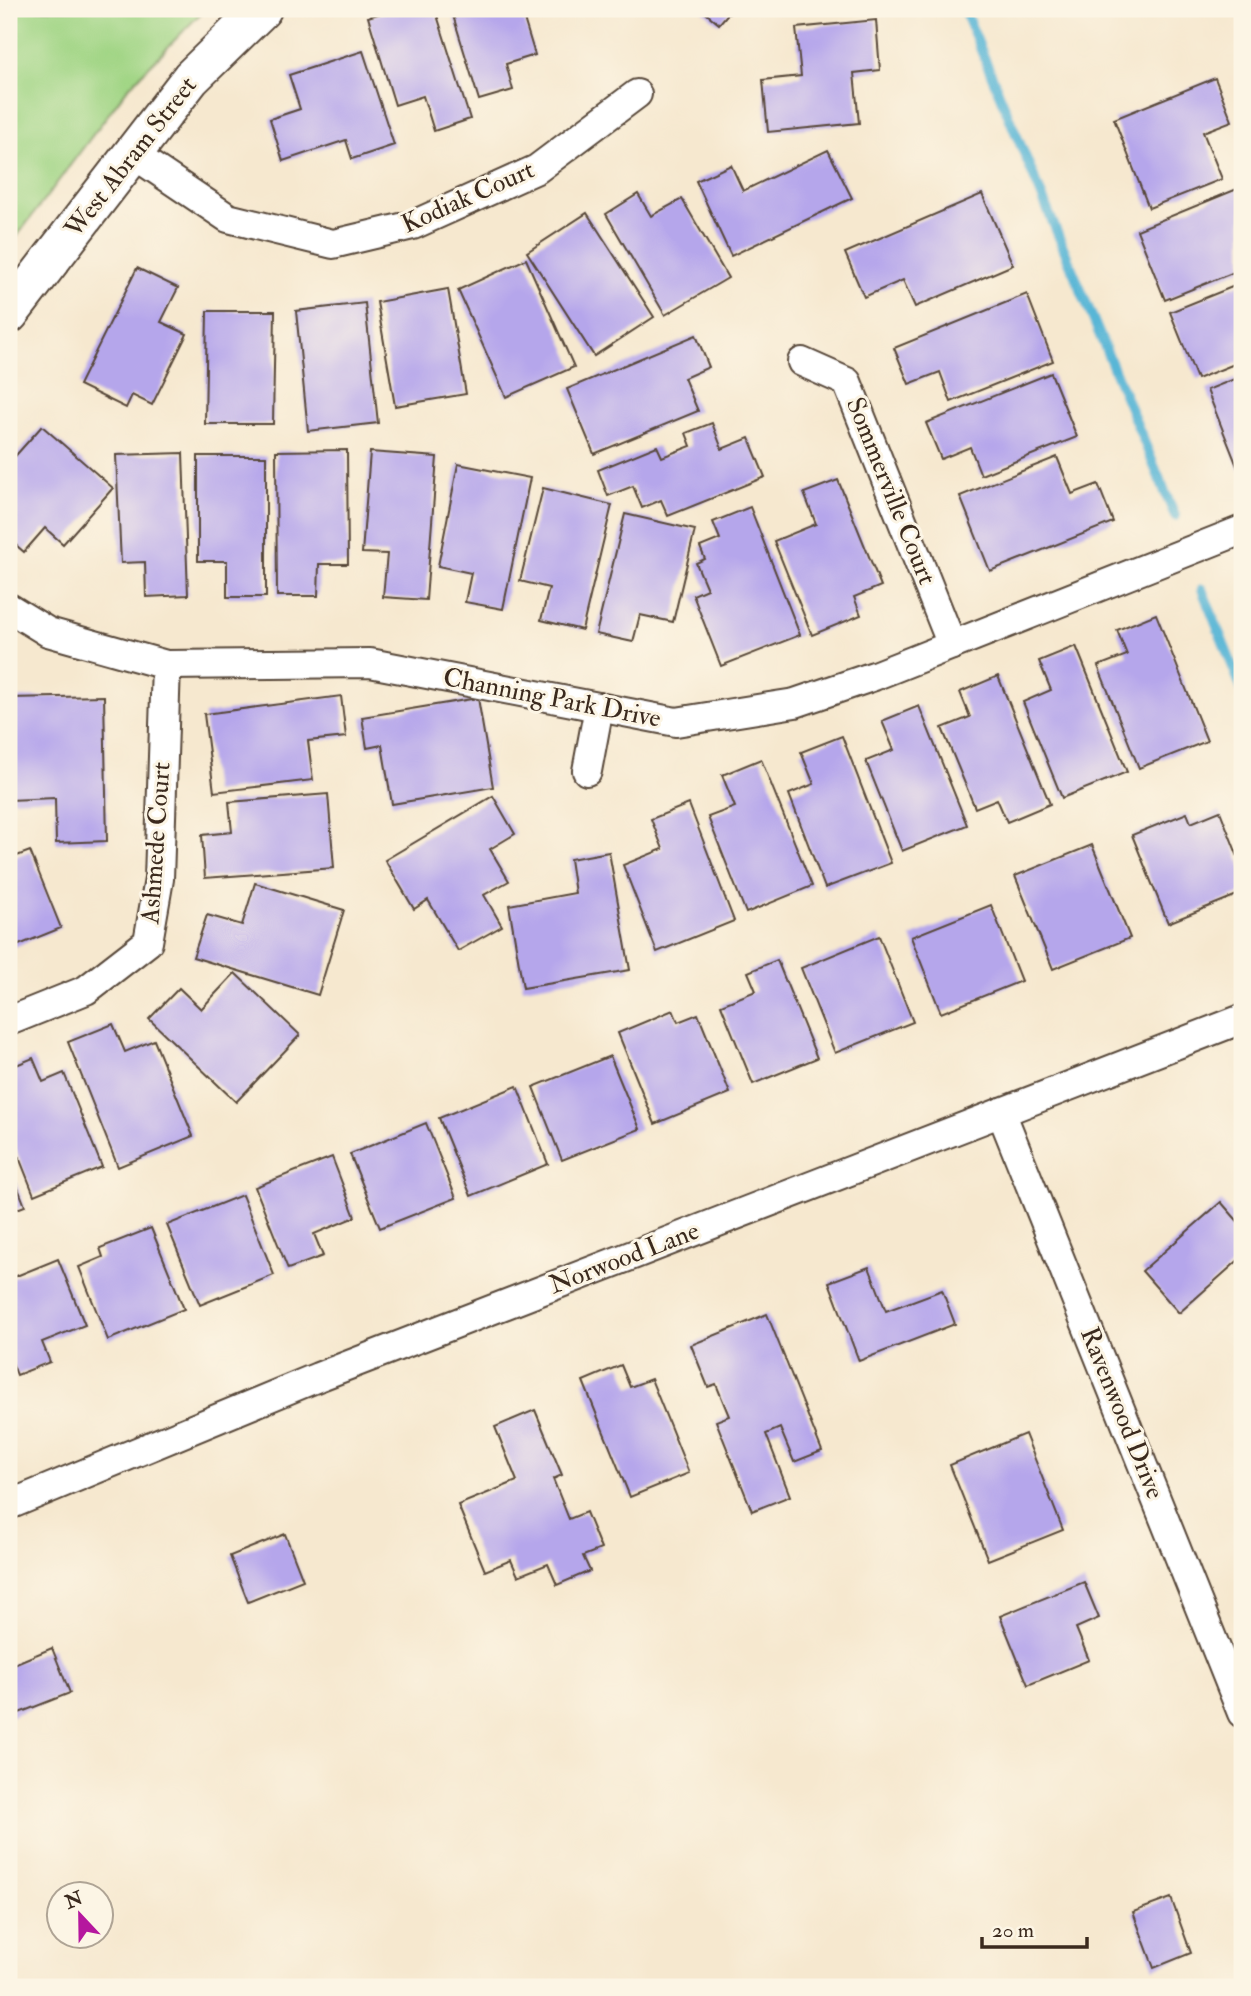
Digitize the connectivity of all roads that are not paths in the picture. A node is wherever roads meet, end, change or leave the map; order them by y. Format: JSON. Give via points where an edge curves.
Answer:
{"nodes":[{"id":1,"x":262,"y":9,"type":"edge"},
{"id":2,"x":637,"y":94,"type":"dead end"},
{"id":3,"x":133,"y":154,"type":"junction"},
{"id":4,"x":9,"y":314,"type":"edge"},
{"id":5,"x":802,"y":362,"type":"dead end"},
{"id":6,"x":1242,"y":530,"type":"edge"},
{"id":7,"x":9,"y":608,"type":"edge"},
{"id":8,"x":952,"y":645,"type":"junction"},
{"id":9,"x":166,"y":665,"type":"junction"},
{"id":10,"x":599,"y":707,"type":"junction"},
{"id":11,"x":587,"y":771,"type":"dead end"},
{"id":12,"x":1242,"y":1019,"type":"edge"},
{"id":13,"x":9,"y":1021,"type":"edge"},
{"id":14,"x":1001,"y":1112,"type":"junction"},
{"id":15,"x":9,"y":1505,"type":"edge"},
{"id":16,"x":1242,"y":1713,"type":"edge"}],
"edges":[{"from":1,"to":3,"type":"main road","name":"West Abram Street","via":[[191,78]]},
{"from":2,"to":3,"type":"street","name":"Kodiak Court","via":[[537,169],[413,225],[333,244],[228,218]]},
{"from":3,"to":4,"type":"main road","name":"West Abram Street"},
{"from":5,"to":8,"type":"street","name":"Sommerville Court","via":[[847,382]]},
{"from":6,"to":8,"type":"street","name":"Channing Park Drive"},
{"from":7,"to":9,"type":"street","name":"Channing Park Drive","via":[[48,632]]},
{"from":8,"to":10,"type":"street","name":"Channing Park Drive","via":[[795,703],[676,722]]},
{"from":9,"to":10,"type":"street","name":"Channing Park Drive","via":[[370,663]]},
{"from":9,"to":13,"type":"street","name":"Ashmede Court","via":[[159,879],[148,942],[86,990]]},
{"from":10,"to":11,"type":"street"},
{"from":12,"to":14,"type":"street","name":"Norwood Lane"},
{"from":14,"to":15,"type":"street","name":"Norwood Lane","via":[[318,1377]]},
{"from":14,"to":16,"type":"street","name":"Ravenwood Drive"}]}
